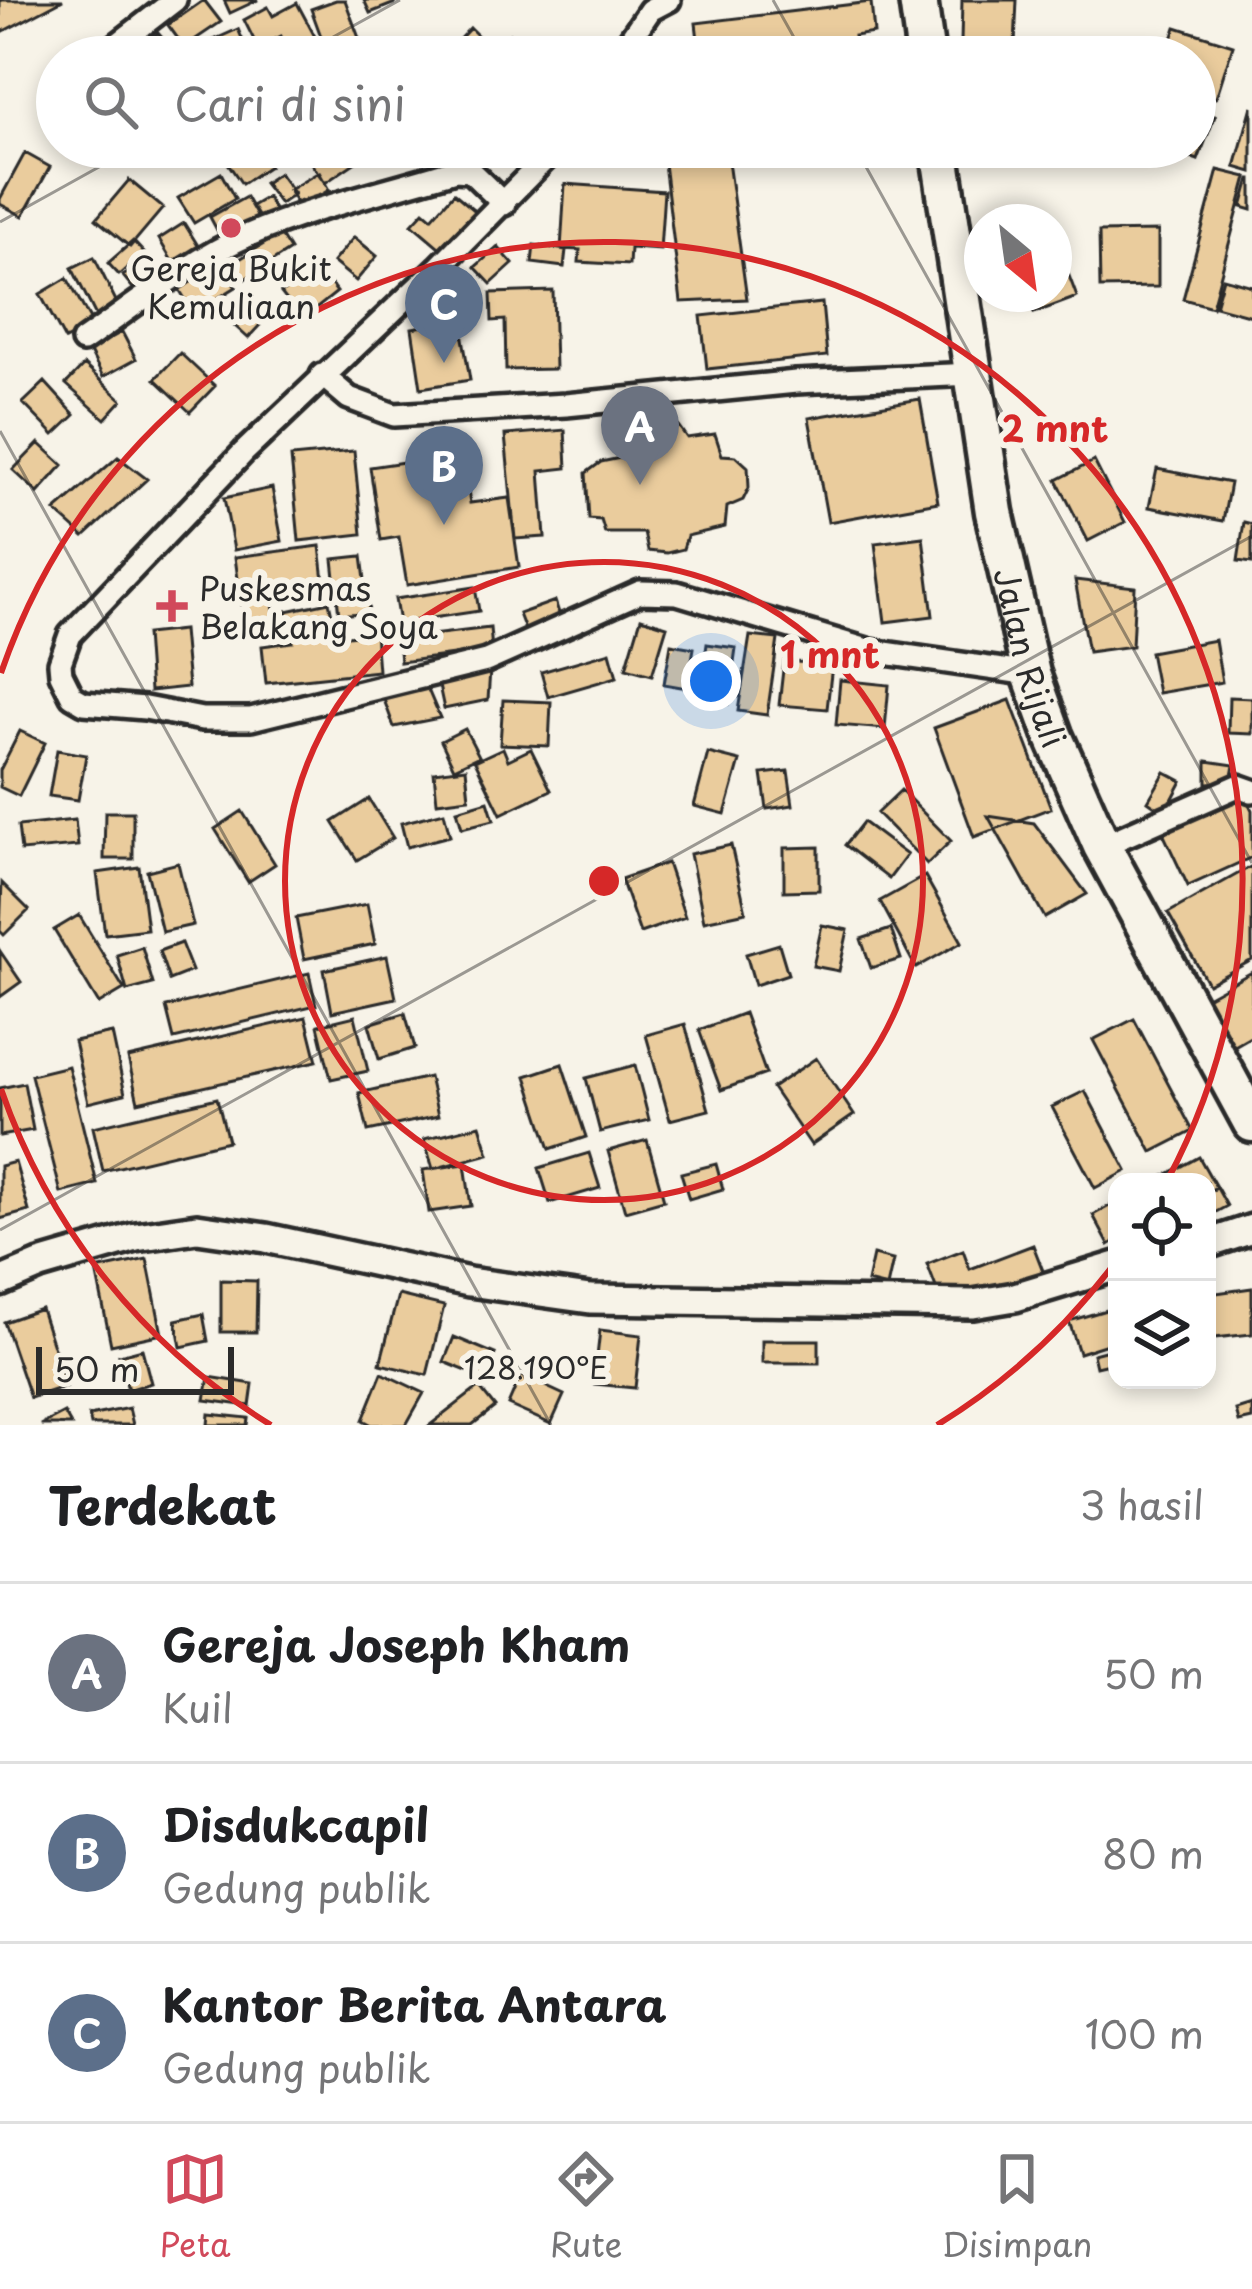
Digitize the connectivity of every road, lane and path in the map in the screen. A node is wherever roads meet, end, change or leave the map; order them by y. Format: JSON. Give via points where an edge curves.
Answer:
{"nodes":[{"id":1,"x":175,"y":0,"type":"edge"},
{"id":2,"x":669,"y":0,"type":"edge"},
{"id":3,"x":918,"y":0,"type":"edge"},
{"id":4,"x":129,"y":36,"type":"edge"},
{"id":5,"x":632,"y":36,"type":"edge"},
{"id":6,"x":923,"y":36,"type":"edge"},
{"id":7,"x":537,"y":168,"type":"edge"},
{"id":8,"x":942,"y":168,"type":"edge"},
{"id":9,"x":504,"y":204,"type":"junction"},
{"id":10,"x":83,"y":341,"type":"dead end"},
{"id":11,"x":973,"y":374,"type":"junction"},
{"id":12,"x":322,"y":375,"type":"junction"},
{"id":13,"x":1031,"y":674,"type":"junction"},
{"id":14,"x":1252,"y":790,"type":"edge"},
{"id":15,"x":1102,"y":846,"type":"junction"},
{"id":16,"x":1252,"y":1123,"type":"edge"},
{"id":17,"x":1252,"y":1229,"type":"edge"},
{"id":18,"x":1216,"y":1241,"type":"edge"},
{"id":19,"x":1108,"y":1269,"type":"edge"},
{"id":20,"x":0,"y":1282,"type":"edge"}],
"edges":[{"from":1,"to":4,"type":"street"},
{"from":2,"to":5,"type":"street","via":[[650,10]]},
{"from":3,"to":6,"type":"highway"},
{"from":7,"to":9,"type":"street"},
{"from":8,"to":11,"type":"highway","name":"Jalan Rijali"},
{"from":9,"to":10,"type":"street","via":[[470,171],[455,170],[308,215],[194,264]]},
{"from":9,"to":12,"type":"street"},
{"from":11,"to":12,"type":"street","via":[[394,415],[349,398]]},
{"from":11,"to":13,"type":"highway","name":"Jalan Rijali"},
{"from":12,"to":13,"type":"street","via":[[70,635],[61,674],[72,696],[84,704],[251,719],[486,661],[640,592],[677,593],[872,651]]},
{"from":13,"to":15,"type":"highway","name":"Jalan Rijali"},
{"from":14,"to":15,"type":"street","via":[[1238,785]]},
{"from":15,"to":16,"type":"highway","name":"Jalan Rijali"},
{"from":17,"to":18,"type":"street"},
{"from":19,"to":20,"type":"street","via":[[973,1304],[590,1298],[196,1228],[136,1237]]}]}
